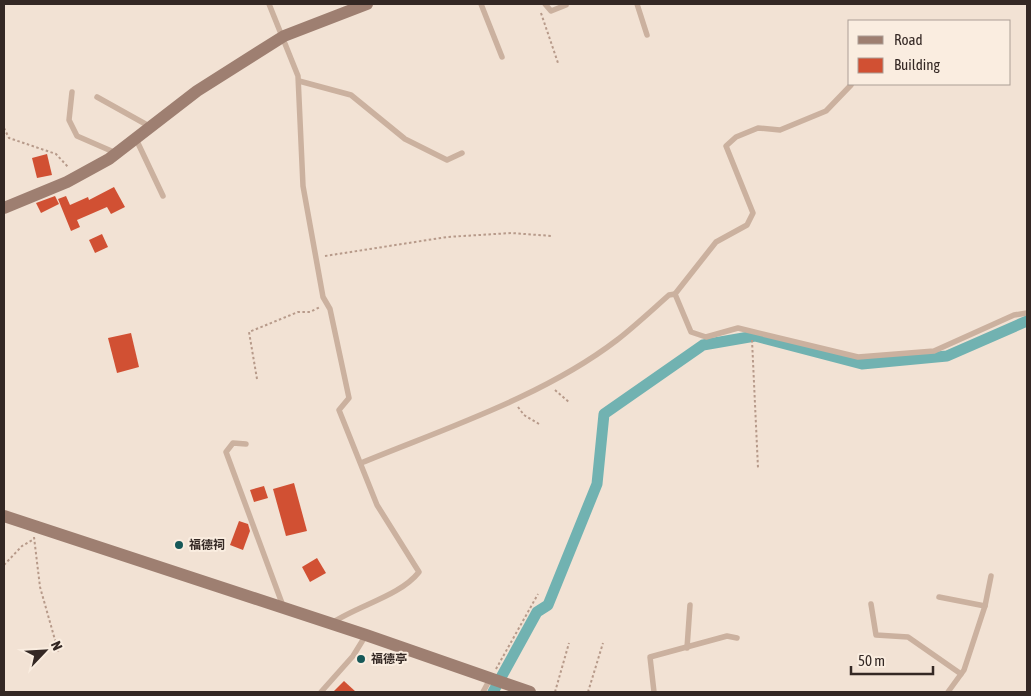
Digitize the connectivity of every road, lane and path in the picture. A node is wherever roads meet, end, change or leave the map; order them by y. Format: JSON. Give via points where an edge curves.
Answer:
{"nodes":[{"id":1,"x":269,"y":4,"type":"edge"},
{"id":2,"x":367,"y":4,"type":"edge"},
{"id":3,"x":481,"y":4,"type":"edge"},
{"id":4,"x":545,"y":4,"type":"edge"},
{"id":5,"x":637,"y":4,"type":"edge"},
{"id":6,"x":566,"y":5,"type":"edge"},
{"id":7,"x":540,"y":12,"type":"dead end"},
{"id":8,"x":647,"y":35,"type":"dead end"},
{"id":9,"x":284,"y":36,"type":"junction"},
{"id":10,"x":502,"y":57,"type":"dead end"},
{"id":11,"x":558,"y":63,"type":"dead end"},
{"id":12,"x":299,"y":81,"type":"junction"},
{"id":13,"x":851,"y":85,"type":"edge"},
{"id":14,"x":72,"y":92,"type":"dead end"},
{"id":15,"x":97,"y":97,"type":"dead end"},
{"id":16,"x":151,"y":127,"type":"junction"},
{"id":17,"x":4,"y":128,"type":"edge"},
{"id":18,"x":135,"y":139,"type":"junction"},
{"id":19,"x":117,"y":153,"type":"junction"},
{"id":20,"x":462,"y":153,"type":"dead end"},
{"id":21,"x":75,"y":178,"type":"junction"},
{"id":22,"x":163,"y":196,"type":"dead end"},
{"id":23,"x":4,"y":208,"type":"edge"},
{"id":24,"x":552,"y":236,"type":"dead end"},
{"id":25,"x":318,"y":258,"type":"junction"},
{"id":26,"x":675,"y":294,"type":"junction"},
{"id":27,"x":327,"y":304,"type":"junction"},
{"id":28,"x":1027,"y":313,"type":"edge"},
{"id":29,"x":752,"y":331,"type":"junction"},
{"id":30,"x":256,"y":378,"type":"dead end"},
{"id":31,"x":546,"y":383,"type":"junction"},
{"id":32,"x":513,"y":401,"type":"junction"},
{"id":33,"x":570,"y":403,"type":"dead end"},
{"id":34,"x":539,"y":424,"type":"dead end"},
{"id":35,"x":246,"y":444,"type":"dead end"},
{"id":36,"x":361,"y":463,"type":"junction"},
{"id":37,"x":758,"y":468,"type":"dead end"},
{"id":38,"x":4,"y":516,"type":"edge"},
{"id":39,"x":34,"y":533,"type":"junction"},
{"id":40,"x":4,"y":565,"type":"edge"},
{"id":41,"x":990,"y":576,"type":"dead end"},
{"id":42,"x":538,"y":594,"type":"dead end"},
{"id":43,"x":939,"y":597,"type":"dead end"},
{"id":44,"x":871,"y":604,"type":"dead end"},
{"id":45,"x":690,"y":606,"type":"dead end"},
{"id":46,"x":985,"y":606,"type":"junction"},
{"id":47,"x":284,"y":610,"type":"junction"},
{"id":48,"x":330,"y":624,"type":"junction"},
{"id":49,"x":366,"y":635,"type":"junction"},
{"id":50,"x":737,"y":638,"type":"dead end"},
{"id":51,"x":569,"y":643,"type":"dead end"},
{"id":52,"x":603,"y":643,"type":"dead end"},
{"id":53,"x":687,"y":648,"type":"junction"},
{"id":54,"x":59,"y":654,"type":"dead end"},
{"id":55,"x":961,"y":674,"type":"junction"},
{"id":56,"x":491,"y":680,"type":"junction"},
{"id":57,"x":526,"y":691,"type":"edge"},
{"id":58,"x":320,"y":692,"type":"edge"},
{"id":59,"x":483,"y":692,"type":"edge"},
{"id":60,"x":555,"y":692,"type":"edge"},
{"id":61,"x":588,"y":692,"type":"edge"},
{"id":62,"x":654,"y":692,"type":"edge"},
{"id":63,"x":948,"y":692,"type":"edge"}],
"edges":[{"from":1,"to":9,"type":"lane"},
{"from":2,"to":9,"type":"main road"},
{"from":3,"to":10,"type":"lane"},
{"from":4,"to":6,"type":"lane","via":[[551,11]]},
{"from":5,"to":8,"type":"lane"},
{"from":7,"to":11,"type":"path"},
{"from":9,"to":12,"type":"lane"},
{"from":9,"to":16,"type":"main road","via":[[197,91]]},
{"from":12,"to":20,"type":"lane","via":[[351,95],[405,139],[447,160]]},
{"from":12,"to":25,"type":"lane","via":[[303,186]]},
{"from":13,"to":26,"type":"lane","via":[[826,111],[780,130],[758,128],[736,137],[726,146],[753,213],[747,225],[716,242]]},
{"from":14,"to":19,"type":"lane","via":[[69,120],[77,136]]},
{"from":15,"to":16,"type":"lane"},
{"from":16,"to":18,"type":"main road"},
{"from":17,"to":21,"type":"path","via":[[9,138],[56,154]]},
{"from":18,"to":19,"type":"main road"},
{"from":18,"to":22,"type":"lane"},
{"from":19,"to":21,"type":"main road"},
{"from":21,"to":23,"type":"main road"},
{"from":24,"to":25,"type":"path","via":[[511,233],[447,237]]},
{"from":25,"to":27,"type":"lane","via":[[323,297]]},
{"from":26,"to":29,"type":"lane","via":[[691,332],[706,337],[738,328]]},
{"from":26,"to":31,"type":"lane","via":[[669,295],[617,340]]},
{"from":27,"to":30,"type":"path","via":[[249,332]]},
{"from":27,"to":36,"type":"lane","via":[[349,398],[340,410]]},
{"from":28,"to":29,"type":"lane","via":[[1014,314],[934,351],[858,357]]},
{"from":29,"to":37,"type":"path"},
{"from":31,"to":32,"type":"lane"},
{"from":31,"to":33,"type":"path"},
{"from":32,"to":34,"type":"path","via":[[524,415]]},
{"from":32,"to":36,"type":"lane"},
{"from":35,"to":47,"type":"lane","via":[[233,444],[226,452]]},
{"from":36,"to":48,"type":"lane","via":[[377,505],[419,572],[410,584],[350,611]]},
{"from":38,"to":39,"type":"main road"},
{"from":39,"to":40,"type":"path"},
{"from":39,"to":47,"type":"main road"},
{"from":39,"to":54,"type":"path","via":[[40,587]]},
{"from":41,"to":46,"type":"lane"},
{"from":42,"to":56,"type":"path"},
{"from":43,"to":46,"type":"lane"},
{"from":44,"to":55,"type":"lane","via":[[876,635],[908,638]]},
{"from":45,"to":53,"type":"lane"},
{"from":46,"to":55,"type":"lane"},
{"from":47,"to":48,"type":"main road"},
{"from":48,"to":49,"type":"main road"},
{"from":49,"to":56,"type":"main road"},
{"from":49,"to":58,"type":"lane","via":[[353,656]]},
{"from":50,"to":53,"type":"lane","via":[[727,636]]},
{"from":51,"to":60,"type":"path"},
{"from":52,"to":61,"type":"path"},
{"from":53,"to":62,"type":"lane","via":[[650,657]]},
{"from":55,"to":63,"type":"lane"},
{"from":56,"to":57,"type":"main road"},
{"from":56,"to":59,"type":"lane"}]}
